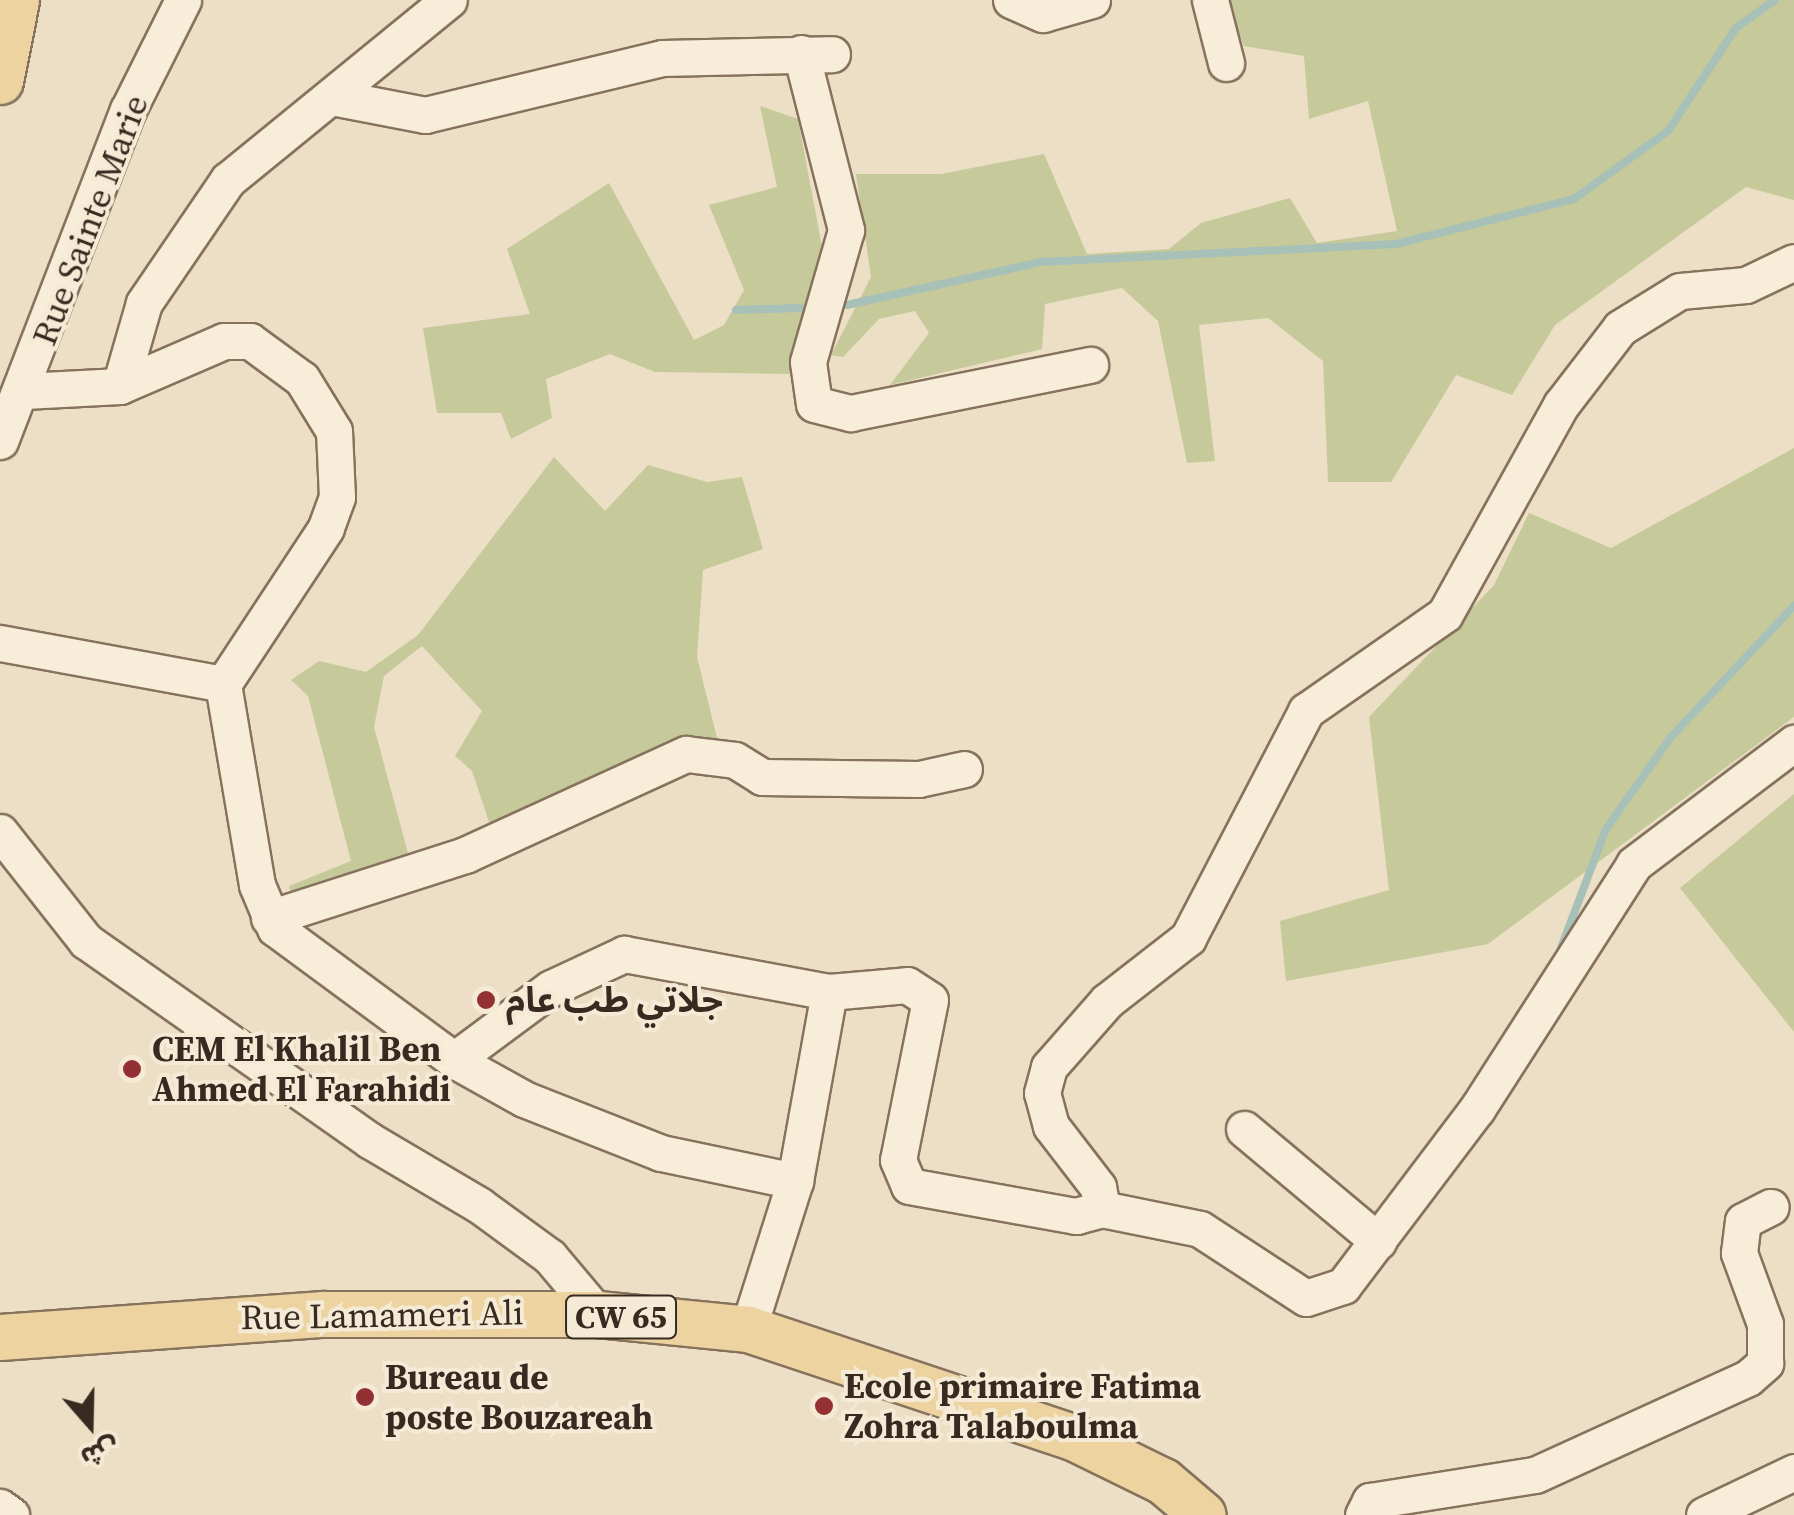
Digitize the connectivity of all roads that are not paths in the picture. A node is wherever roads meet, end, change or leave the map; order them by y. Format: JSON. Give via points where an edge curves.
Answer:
{"nodes":[{"id":1,"x":16,"y":0,"type":"edge"},
{"id":2,"x":183,"y":0,"type":"edge"},
{"id":3,"x":448,"y":0,"type":"edge"},
{"id":4,"x":1011,"y":0,"type":"edge"},
{"id":5,"x":1092,"y":0,"type":"edge"},
{"id":6,"x":1210,"y":0,"type":"edge"},
{"id":7,"x":1226,"y":63,"type":"dead end"},
{"id":8,"x":0,"y":81,"type":"edge"},
{"id":9,"x":336,"y":98,"type":"junction"},
{"id":10,"x":1794,"y":262,"type":"edge"},
{"id":11,"x":1090,"y":365,"type":"dead end"},
{"id":12,"x":120,"y":386,"type":"junction"},
{"id":13,"x":24,"y":391,"type":"junction"},
{"id":14,"x":0,"y":441,"type":"edge"},
{"id":15,"x":0,"y":643,"type":"edge"},
{"id":16,"x":223,"y":684,"type":"junction"},
{"id":17,"x":1794,"y":743,"type":"edge"},
{"id":18,"x":964,"y":769,"type":"dead end"},
{"id":19,"x":0,"y":832,"type":"edge"},
{"id":20,"x":270,"y":918,"type":"junction"},
{"id":21,"x":828,"y":992,"type":"junction"},
{"id":22,"x":454,"y":1060,"type":"junction"},
{"id":23,"x":1244,"y":1129,"type":"dead end"},
{"id":24,"x":795,"y":1181,"type":"junction"},
{"id":25,"x":1771,"y":1207,"type":"dead end"},
{"id":26,"x":1102,"y":1209,"type":"junction"},
{"id":27,"x":1378,"y":1241,"type":"junction"},
{"id":28,"x":598,"y":1314,"type":"junction"},
{"id":29,"x":748,"y":1329,"type":"junction"},
{"id":30,"x":0,"y":1337,"type":"edge"},
{"id":31,"x":1794,"y":1472,"type":"edge"},
{"id":32,"x":0,"y":1507,"type":"edge"},
{"id":33,"x":10,"y":1515,"type":"edge"},
{"id":34,"x":1203,"y":1515,"type":"edge"},
{"id":35,"x":1363,"y":1515,"type":"edge"},
{"id":36,"x":1704,"y":1515,"type":"edge"}],
"edges":[{"from":1,"to":8,"type":"main road"},
{"from":2,"to":13,"type":"street","name":"Rue Sainte Marie","via":[[128,110]]},
{"from":3,"to":9,"type":"street"},
{"from":4,"to":5,"type":"street","via":[[1043,14]]},
{"from":6,"to":7,"type":"street"},
{"from":9,"to":11,"type":"street","via":[[425,115],[662,58],[816,54],[846,230],[808,362],[814,404],[851,413]]},
{"from":9,"to":12,"type":"street","via":[[228,180],[184,232],[144,302]]},
{"from":10,"to":26,"type":"street","via":[[1746,286],[1680,291],[1620,328],[1561,405],[1446,614],[1306,711],[1188,938],[1107,1001],[1049,1067],[1042,1093],[1051,1126],[1098,1187]]},
{"from":12,"to":13,"type":"street"},
{"from":12,"to":16,"type":"street","via":[[224,341],[250,341],[302,380],[334,431],[337,497],[326,528]]},
{"from":13,"to":14,"type":"street","name":"Rue Sainte Marie"},
{"from":15,"to":16,"type":"street"},
{"from":16,"to":20,"type":"street"},
{"from":17,"to":27,"type":"street","via":[[1634,864],[1477,1109]]},
{"from":18,"to":20,"type":"street","via":[[919,779],[762,777],[735,760],[686,754],[479,850]]},
{"from":19,"to":28,"type":"street","via":[[86,942],[479,1205],[550,1258]]},
{"from":20,"to":22,"type":"street","via":[[300,952]]},
{"from":21,"to":22,"type":"street","via":[[624,954],[551,988]]},
{"from":21,"to":24,"type":"street"},
{"from":21,"to":26,"type":"street","via":[[906,985],[930,1000],[898,1160],[909,1186],[1076,1216]]},
{"from":22,"to":24,"type":"street","via":[[608,1136]]},
{"from":23,"to":27,"type":"street"},
{"from":24,"to":29,"type":"street"},
{"from":25,"to":35,"type":"street","via":[[1743,1222],[1739,1253],[1765,1324],[1765,1363],[1748,1378],[1535,1475],[1370,1502]]},
{"from":26,"to":27,"type":"street","via":[[1200,1229],[1306,1298],[1343,1286]]},
{"from":28,"to":29,"type":"main road","name":"Rue Lamameri Ali","number":"CW 65"},
{"from":28,"to":30,"type":"main road","name":"Rue Lamameri Ali","number":"CW 65","via":[[323,1314]]},
{"from":29,"to":34,"type":"main road","name":"Rue Lamameri Ali","number":"CW 65","via":[[1073,1438],[1128,1461]]},
{"from":31,"to":36,"type":"street"},
{"from":32,"to":33,"type":"street"}]}
